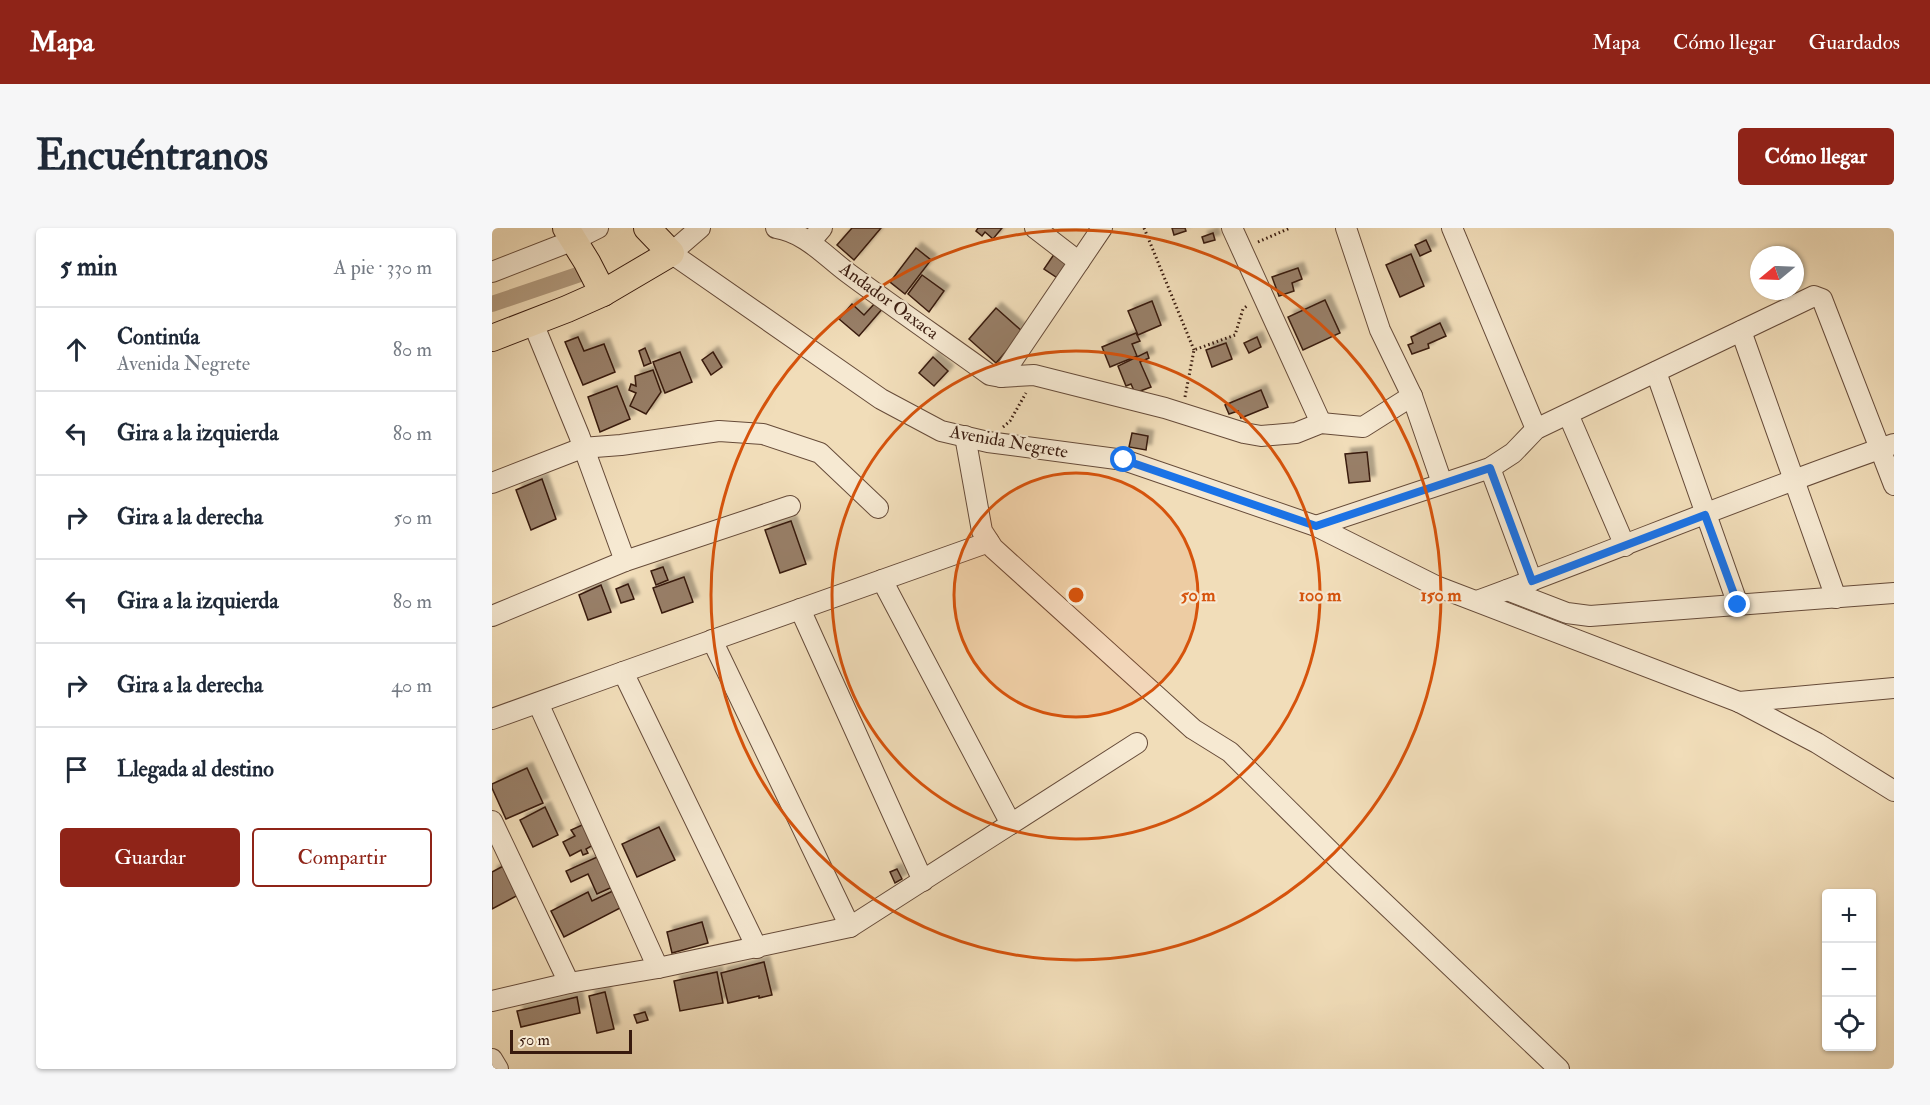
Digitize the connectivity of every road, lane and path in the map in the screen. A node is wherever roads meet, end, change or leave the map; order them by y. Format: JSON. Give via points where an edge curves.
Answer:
{"nodes":[{"id":1,"x":598,"y":228,"type":"edge"},
{"id":2,"x":647,"y":228,"type":"edge"},
{"id":3,"x":700,"y":228,"type":"edge"},
{"id":4,"x":776,"y":228,"type":"edge"},
{"id":5,"x":1035,"y":228,"type":"edge"},
{"id":6,"x":1102,"y":228,"type":"edge"},
{"id":7,"x":1144,"y":228,"type":"edge"},
{"id":8,"x":1232,"y":228,"type":"edge"},
{"id":9,"x":1290,"y":228,"type":"edge"},
{"id":10,"x":1346,"y":228,"type":"edge"},
{"id":11,"x":1452,"y":228,"type":"edge"},
{"id":12,"x":570,"y":234,"type":"edge"},
{"id":13,"x":816,"y":235,"type":"edge"},
{"id":14,"x":1240,"y":249,"type":"junction"},
{"id":15,"x":671,"y":253,"type":"junction"},
{"id":16,"x":1079,"y":262,"type":"junction"},
{"id":17,"x":492,"y":272,"type":"edge"},
{"id":18,"x":603,"y":293,"type":"junction"},
{"id":19,"x":1261,"y":293,"type":"junction"},
{"id":20,"x":533,"y":323,"type":"junction"},
{"id":21,"x":1741,"y":331,"type":"junction"},
{"id":22,"x":492,"y":338,"type":"edge"},
{"id":23,"x":1194,"y":350,"type":"junction"},
{"id":24,"x":1656,"y":372,"type":"junction"},
{"id":25,"x":1034,"y":375,"type":"junction"},
{"id":26,"x":1001,"y":377,"type":"junction"},
{"id":27,"x":1412,"y":396,"type":"junction"},
{"id":28,"x":1183,"y":413,"type":"junction"},
{"id":29,"x":1568,"y":414,"type":"junction"},
{"id":30,"x":1321,"y":423,"type":"junction"},
{"id":31,"x":1536,"y":429,"type":"junction"},
{"id":32,"x":965,"y":436,"type":"junction"},
{"id":33,"x":988,"y":442,"type":"junction"},
{"id":34,"x":1886,"y":446,"type":"edge"},
{"id":35,"x":582,"y":448,"type":"junction"},
{"id":36,"x":1490,"y":468,"type":"junction"},
{"id":37,"x":1793,"y":479,"type":"junction"},
{"id":38,"x":492,"y":483,"type":"edge"},
{"id":39,"x":1442,"y":483,"type":"junction"},
{"id":40,"x":1894,"y":485,"type":"edge"},
{"id":41,"x":790,"y":506,"type":"dead end"},
{"id":42,"x":878,"y":508,"type":"dead end"},
{"id":43,"x":1705,"y":515,"type":"junction"},
{"id":44,"x":1316,"y":526,"type":"junction"},
{"id":45,"x":989,"y":542,"type":"junction"},
{"id":46,"x":1625,"y":546,"type":"junction"},
{"id":47,"x":625,"y":561,"type":"junction"},
{"id":48,"x":882,"y":580,"type":"junction"},
{"id":49,"x":1532,"y":581,"type":"junction"},
{"id":50,"x":1507,"y":590,"type":"junction"},
{"id":51,"x":1894,"y":593,"type":"edge"},
{"id":52,"x":1836,"y":598,"type":"junction"},
{"id":53,"x":1477,"y":602,"type":"junction"},
{"id":54,"x":1738,"y":605,"type":"junction"},
{"id":55,"x":800,"y":609,"type":"junction"},
{"id":56,"x":492,"y":616,"type":"edge"},
{"id":57,"x":712,"y":640,"type":"junction"},
{"id":58,"x":623,"y":672,"type":"junction"},
{"id":59,"x":1894,"y":688,"type":"edge"},
{"id":60,"x":1739,"y":702,"type":"junction"},
{"id":61,"x":538,"y":703,"type":"junction"},
{"id":62,"x":492,"y":719,"type":"edge"},
{"id":63,"x":1137,"y":742,"type":"dead end"},
{"id":64,"x":1894,"y":791,"type":"edge"},
{"id":65,"x":492,"y":821,"type":"edge"},
{"id":66,"x":1011,"y":824,"type":"junction"},
{"id":67,"x":923,"y":881,"type":"junction"},
{"id":68,"x":849,"y":927,"type":"junction"},
{"id":69,"x":757,"y":948,"type":"junction"},
{"id":70,"x":658,"y":968,"type":"junction"},
{"id":71,"x":569,"y":983,"type":"junction"},
{"id":72,"x":492,"y":1001,"type":"edge"},
{"id":73,"x":492,"y":1059,"type":"edge"},
{"id":74,"x":498,"y":1069,"type":"edge"},
{"id":75,"x":1559,"y":1069,"type":"edge"}],
"edges":[{"from":1,"to":12,"type":"street"},
{"from":2,"to":15,"type":"main road"},
{"from":3,"to":15,"type":"street"},
{"from":4,"to":13,"type":"street","name":"Andador Oaxaca"},
{"from":5,"to":16,"type":"street"},
{"from":6,"to":16,"type":"street"},
{"from":7,"to":23,"type":"path"},
{"from":8,"to":14,"type":"street"},
{"from":9,"to":14,"type":"path"},
{"from":10,"to":27,"type":"street","via":[[1380,330]]},
{"from":11,"to":31,"type":"street"},
{"from":12,"to":17,"type":"street"},
{"from":12,"to":18,"type":"main road"},
{"from":13,"to":26,"type":"street","name":"Andador Oaxaca","via":[[846,271],[990,375]]},
{"from":14,"to":19,"type":"street"},
{"from":15,"to":18,"type":"main road"},
{"from":15,"to":32,"type":"street","name":"Avenida Negrete","via":[[881,399],[941,431]]},
{"from":16,"to":26,"type":"street"},
{"from":18,"to":20,"type":"main road"},
{"from":19,"to":23,"type":"path","via":[[1243,309],[1235,335]]},
{"from":19,"to":30,"type":"street"},
{"from":20,"to":22,"type":"main road"},
{"from":20,"to":35,"type":"street"},
{"from":21,"to":24,"type":"street"},
{"from":21,"to":34,"type":"street","via":[[1814,296],[1822,299]]},
{"from":21,"to":37,"type":"street"},
{"from":23,"to":28,"type":"path"},
{"from":24,"to":29,"type":"street"},
{"from":24,"to":43,"type":"street"},
{"from":25,"to":26,"type":"street"},
{"from":25,"to":28,"type":"street"},
{"from":25,"to":33,"type":"path","via":[[1010,421]]},
{"from":27,"to":30,"type":"street","via":[[1363,427]]},
{"from":27,"to":39,"type":"street"},
{"from":28,"to":30,"type":"street","via":[[1261,436],[1296,433]]},
{"from":29,"to":31,"type":"street"},
{"from":29,"to":46,"type":"street"},
{"from":31,"to":36,"type":"street","via":[[1514,453]]},
{"from":32,"to":33,"type":"street","name":"Avenida Negrete"},
{"from":32,"to":45,"type":"street","via":[[982,531]]},
{"from":33,"to":44,"type":"street","name":"Avenida Negrete","via":[[1124,460]]},
{"from":34,"to":37,"type":"street"},
{"from":34,"to":40,"type":"street"},
{"from":35,"to":38,"type":"street"},
{"from":35,"to":42,"type":"street","via":[[719,431],[763,434],[820,453]]},
{"from":35,"to":47,"type":"street"},
{"from":36,"to":39,"type":"street"},
{"from":36,"to":49,"type":"street"},
{"from":37,"to":43,"type":"street"},
{"from":37,"to":52,"type":"street"},
{"from":39,"to":44,"type":"street"},
{"from":41,"to":47,"type":"street"},
{"from":43,"to":46,"type":"street"},
{"from":43,"to":54,"type":"street"},
{"from":44,"to":53,"type":"street","name":"Avenida Negrete"},
{"from":45,"to":48,"type":"street"},
{"from":45,"to":75,"type":"street","via":[[1193,729],[1230,752]]},
{"from":46,"to":49,"type":"street"},
{"from":47,"to":56,"type":"street"},
{"from":48,"to":55,"type":"street"},
{"from":48,"to":66,"type":"street"},
{"from":49,"to":50,"type":"street"},
{"from":50,"to":53,"type":"street"},
{"from":50,"to":54,"type":"street","via":[[1567,613],[1590,616]]},
{"from":51,"to":52,"type":"street"},
{"from":52,"to":54,"type":"street"},
{"from":53,"to":60,"type":"street","name":"Avenida Negrete"},
{"from":55,"to":57,"type":"street"},
{"from":55,"to":67,"type":"street"},
{"from":57,"to":58,"type":"street"},
{"from":57,"to":68,"type":"street"},
{"from":58,"to":61,"type":"street"},
{"from":58,"to":69,"type":"street"},
{"from":59,"to":60,"type":"street"},
{"from":60,"to":64,"type":"street","name":"Avenida Negrete","via":[[1818,743]]},
{"from":61,"to":62,"type":"street"},
{"from":61,"to":70,"type":"street"},
{"from":63,"to":66,"type":"street"},
{"from":65,"to":71,"type":"street"},
{"from":66,"to":67,"type":"street"},
{"from":67,"to":68,"type":"street"},
{"from":68,"to":69,"type":"street"},
{"from":69,"to":70,"type":"street"},
{"from":70,"to":71,"type":"street"},
{"from":71,"to":72,"type":"street"},
{"from":73,"to":74,"type":"street"}]}
